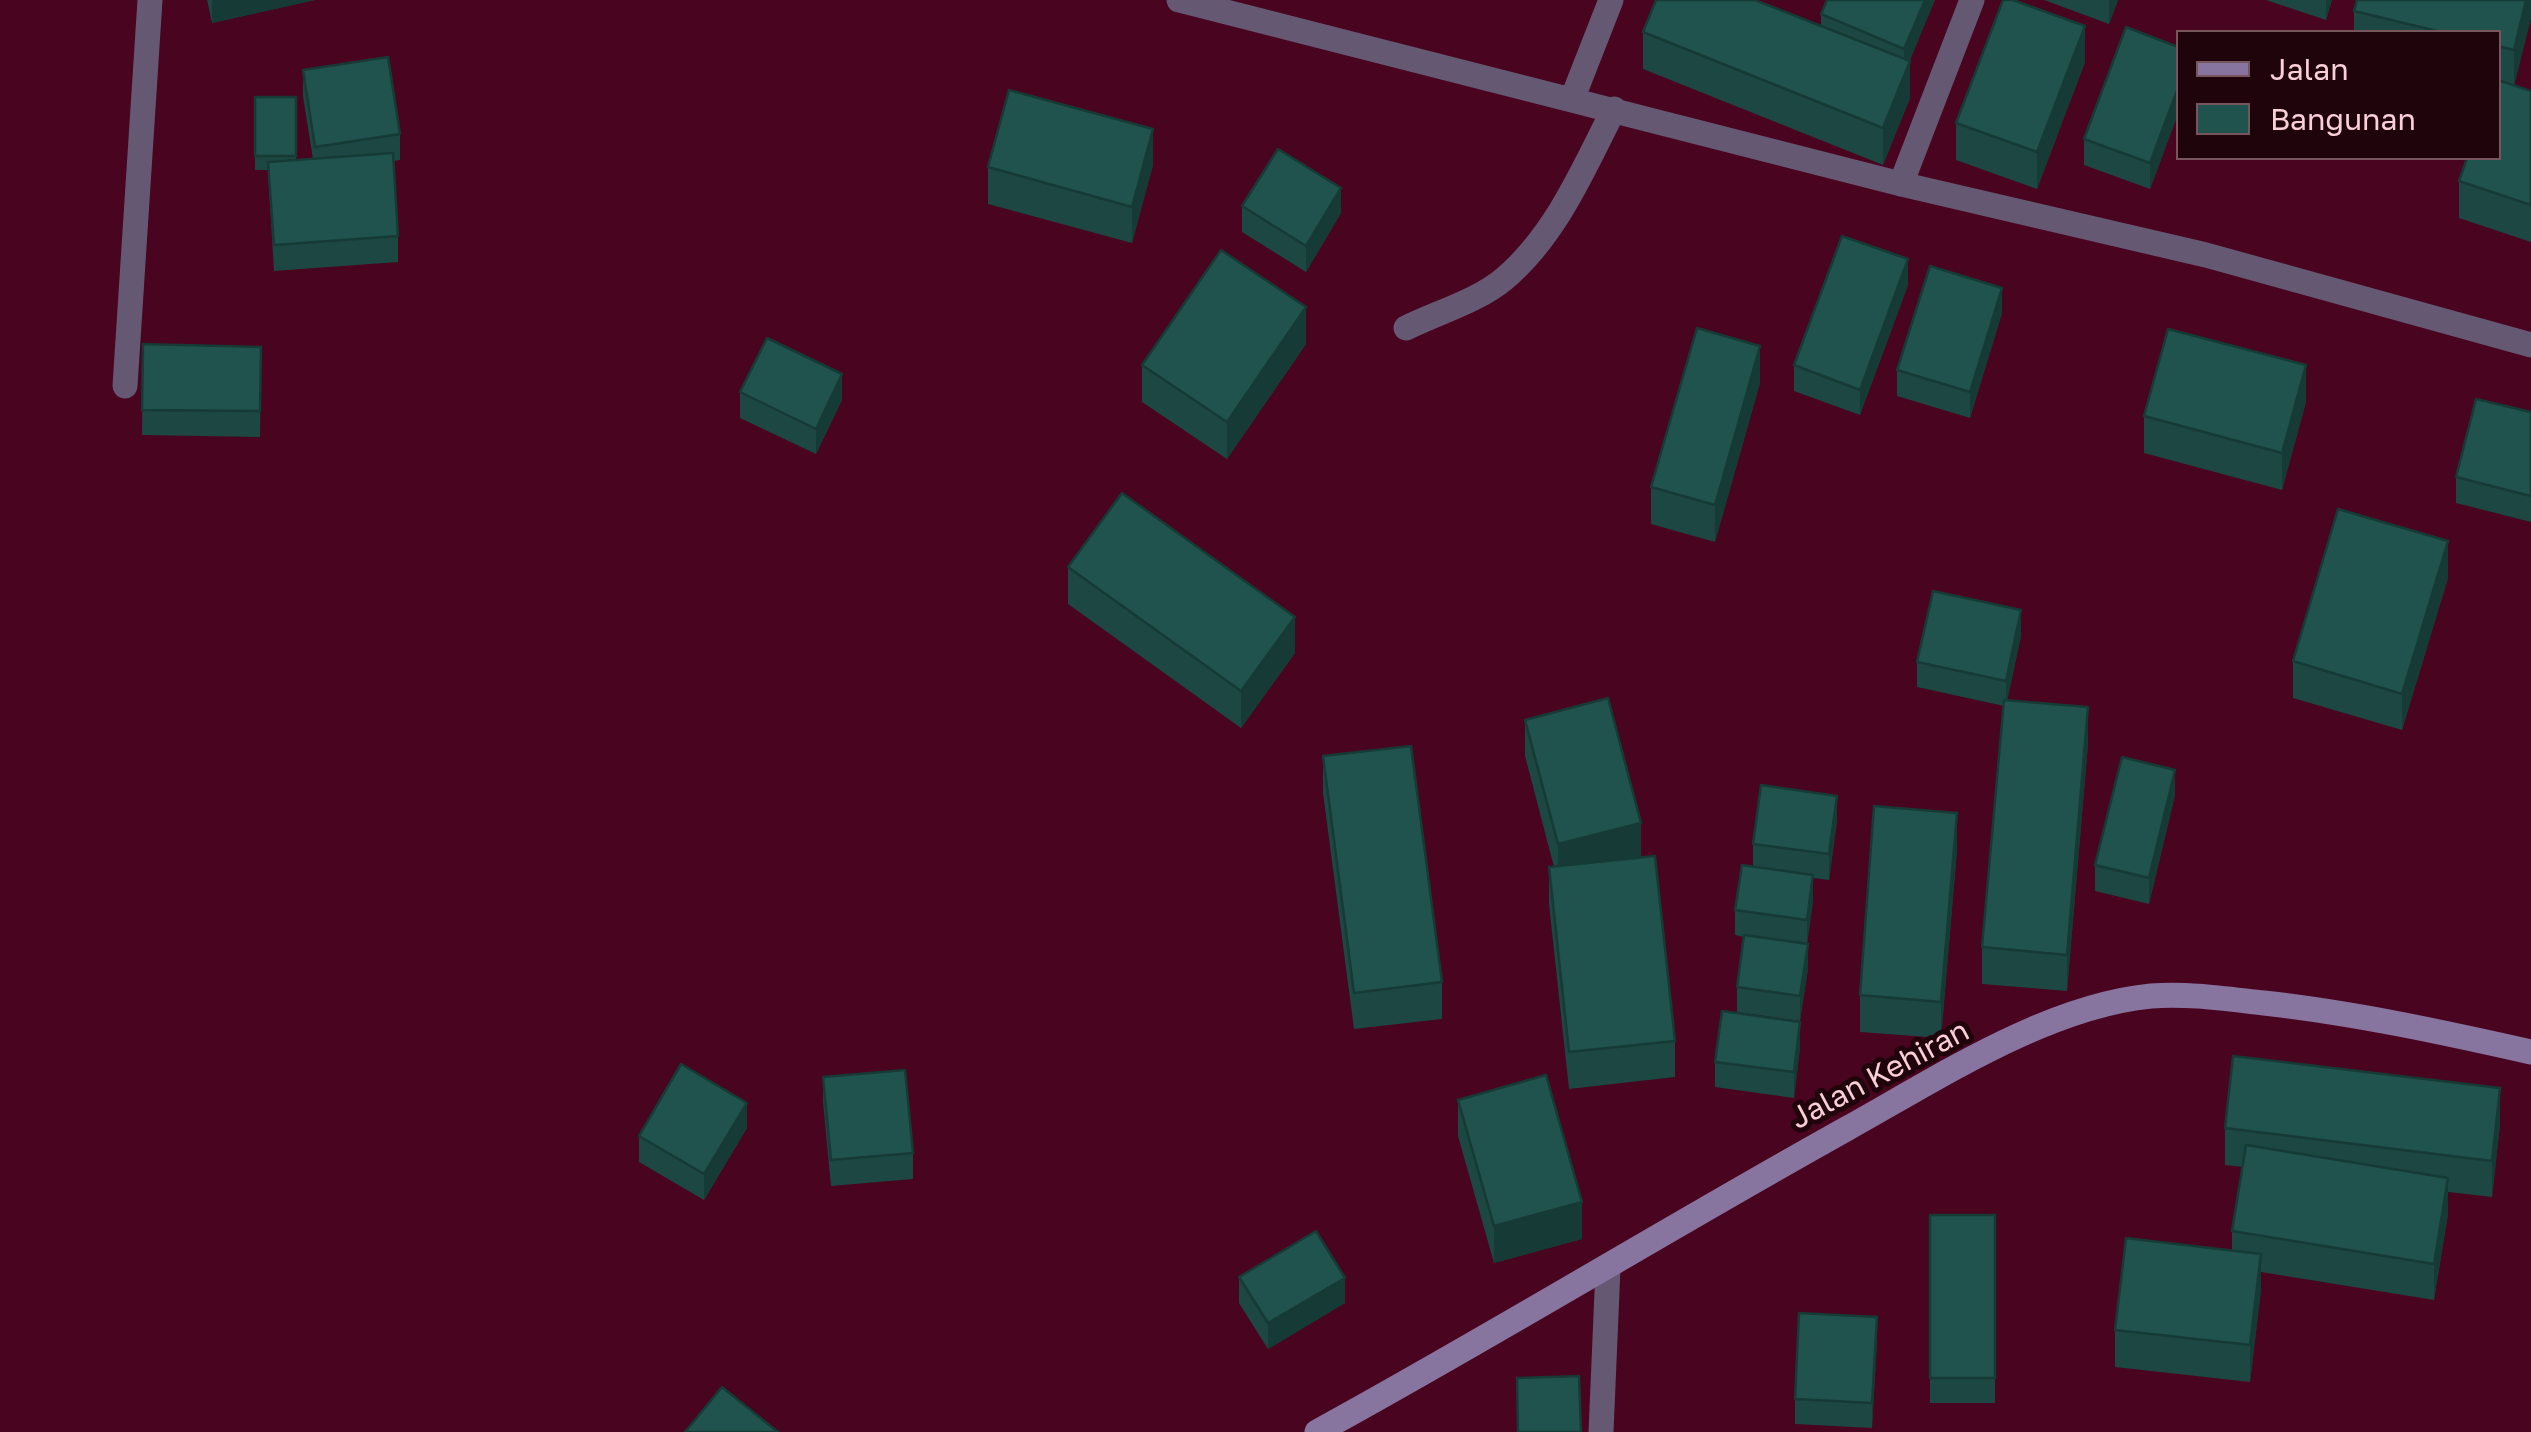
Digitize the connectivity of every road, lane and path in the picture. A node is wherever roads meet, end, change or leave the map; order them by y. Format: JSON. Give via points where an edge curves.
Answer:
{"nodes":[{"id":1,"x":150,"y":0,"type":"edge"},
{"id":2,"x":1179,"y":0,"type":"edge"},
{"id":3,"x":1612,"y":0,"type":"edge"},
{"id":4,"x":1972,"y":0,"type":"edge"},
{"id":5,"x":1573,"y":97,"type":"junction"},
{"id":6,"x":1614,"y":109,"type":"junction"},
{"id":7,"x":1901,"y":184,"type":"junction"},
{"id":8,"x":1406,"y":328,"type":"dead end"},
{"id":9,"x":2531,"y":346,"type":"edge"},
{"id":10,"x":125,"y":386,"type":"dead end"},
{"id":11,"x":2531,"y":1052,"type":"edge"},
{"id":12,"x":1608,"y":1268,"type":"junction"},
{"id":13,"x":1317,"y":1432,"type":"edge"},
{"id":14,"x":1601,"y":1432,"type":"edge"}],
"edges":[{"from":1,"to":10,"type":"street"},
{"from":2,"to":5,"type":"street"},
{"from":3,"to":5,"type":"street"},
{"from":4,"to":7,"type":"street"},
{"from":5,"to":6,"type":"street"},
{"from":6,"to":7,"type":"street"},
{"from":6,"to":8,"type":"street","via":[[1571,194],[1531,251],[1501,281]]},
{"from":7,"to":9,"type":"street","via":[[2206,254]]},
{"from":11,"to":12,"type":"street","name":"Jalan Kehiran","via":[[2354,1013],[2210,997],[2152,996],[2096,1005],[1893,1103]]},
{"from":12,"to":13,"type":"street","name":"Jalan Kehiran"},
{"from":12,"to":14,"type":"street"}]}
